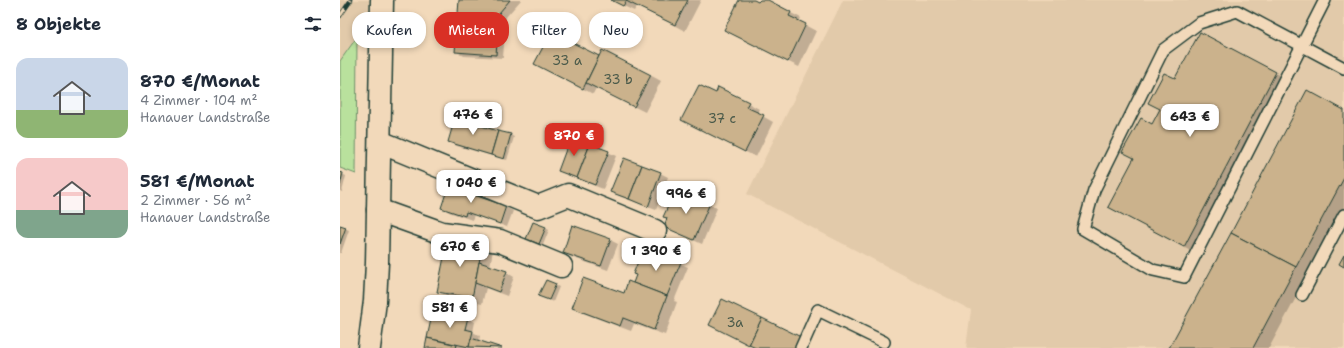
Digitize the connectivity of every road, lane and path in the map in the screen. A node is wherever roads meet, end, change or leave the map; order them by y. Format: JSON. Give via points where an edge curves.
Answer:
{"nodes":[{"id":1,"x":382,"y":0,"type":"edge"},
{"id":2,"x":1325,"y":0,"type":"edge"},
{"id":3,"x":1301,"y":45,"type":"junction"},
{"id":4,"x":1344,"y":68,"type":"edge"},
{"id":5,"x":380,"y":142,"type":"junction"},
{"id":6,"x":378,"y":210,"type":"junction"},
{"id":7,"x":1344,"y":215,"type":"edge"},
{"id":8,"x":655,"y":231,"type":"dead end"},
{"id":9,"x":561,"y":266,"type":"dead end"},
{"id":10,"x":1302,"y":295,"type":"dead end"},
{"id":11,"x":884,"y":342,"type":"dead end"},
{"id":12,"x":369,"y":348,"type":"edge"},
{"id":13,"x":801,"y":348,"type":"edge"}],
"edges":[{"from":1,"to":5,"type":"street"},
{"from":2,"to":3,"type":"lane"},
{"from":3,"to":3,"type":"lane","via":[[1237,11],[1199,23],[1163,50],[1094,190],[1083,229],[1152,270],[1184,277]]},
{"from":3,"to":4,"type":"lane"},
{"from":5,"to":6,"type":"street"},
{"from":5,"to":8,"type":"street","via":[[538,206],[568,196]]},
{"from":6,"to":9,"type":"street","via":[[442,232],[500,241]]},
{"from":6,"to":12,"type":"street","via":[[376,278]]},
{"from":7,"to":10,"type":"lane"},
{"from":11,"to":13,"type":"lane","via":[[818,310]]}]}
